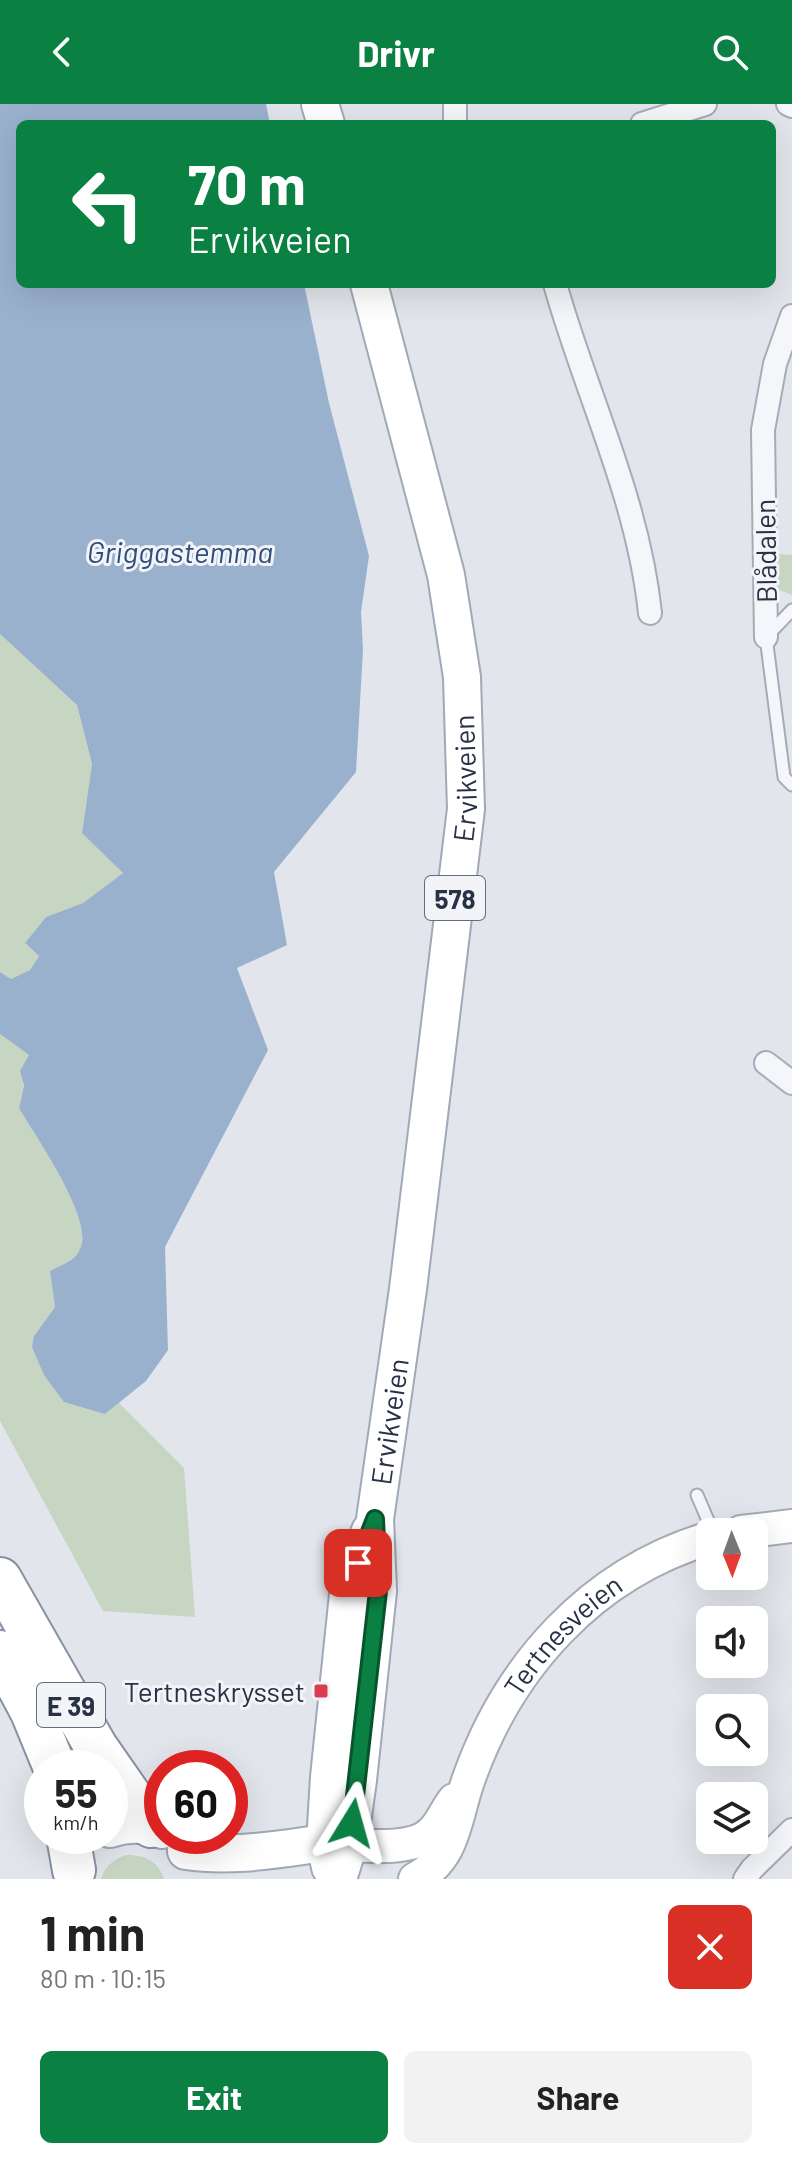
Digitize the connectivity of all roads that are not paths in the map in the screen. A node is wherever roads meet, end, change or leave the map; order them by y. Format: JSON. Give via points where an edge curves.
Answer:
{"nodes":[{"id":1,"x":705,"y":104,"type":"edge"},
{"id":2,"x":655,"y":120,"type":"edge"},
{"id":3,"x":370,"y":288,"type":"edge"},
{"id":4,"x":556,"y":288,"type":"edge"},
{"id":5,"x":792,"y":316,"type":"edge"},
{"id":6,"x":792,"y":610,"type":"edge"},
{"id":7,"x":650,"y":613,"type":"dead end"},
{"id":8,"x":766,"y":637,"type":"junction"},
{"id":9,"x":792,"y":785,"type":"edge"},
{"id":10,"x":766,"y":1063,"type":"dead end"},
{"id":11,"x":792,"y":1083,"type":"edge"},
{"id":12,"x":697,"y":1495,"type":"dead end"},
{"id":13,"x":707,"y":1518,"type":"edge"},
{"id":14,"x":792,"y":1526,"type":"edge"},
{"id":15,"x":768,"y":1529,"type":"edge"},
{"id":16,"x":696,"y":1543,"type":"edge"},
{"id":17,"x":0,"y":1579,"type":"edge"},
{"id":18,"x":0,"y":1652,"type":"edge"},
{"id":19,"x":48,"y":1750,"type":"edge"},
{"id":20,"x":468,"y":1782,"type":"junction"},
{"id":21,"x":144,"y":1808,"type":"edge"},
{"id":22,"x":792,"y":1830,"type":"edge"},
{"id":23,"x":337,"y":1844,"type":"junction"},
{"id":24,"x":248,"y":1853,"type":"edge"},
{"id":25,"x":335,"y":1879,"type":"edge"},
{"id":26,"x":415,"y":1879,"type":"edge"},
{"id":27,"x":745,"y":1879,"type":"edge"}],
"edges":[{"from":1,"to":2,"type":"street"},
{"from":3,"to":23,"type":"main road","name":"Ervikveien","number":"578","via":[[446,575],[462,677],[466,809],[375,1519],[349,1585],[329,1777]]},
{"from":4,"to":7,"type":"street","via":[[627,502]]},
{"from":5,"to":8,"type":"street","name":"Blådalen","via":[[775,364],[763,430]]},
{"from":6,"to":8,"type":"lane"},
{"from":8,"to":9,"type":"lane","name":"Blådalen","via":[[784,777]]},
{"from":10,"to":11,"type":"street"},
{"from":12,"to":13,"type":"lane"},
{"from":14,"to":15,"type":"main road"},
{"from":16,"to":20,"type":"main road","name":"Tertnesveien","via":[[621,1579],[535,1655],[501,1706]]},
{"from":17,"to":21,"type":"highway","number":"E 39","via":[[96,1747]]},
{"from":18,"to":19,"type":"highway","number":"E 39"},
{"from":20,"to":23,"type":"main road","name":"Tertnesveien","via":[[432,1832],[418,1842]]},
{"from":20,"to":26,"type":"main road","name":"Tertnesveien","via":[[454,1836],[428,1872]]},
{"from":22,"to":27,"type":"street"},
{"from":23,"to":24,"type":"main road","name":"Tertnesveien"},
{"from":23,"to":25,"type":"main road","name":"Ervikveien","number":"578"}]}
